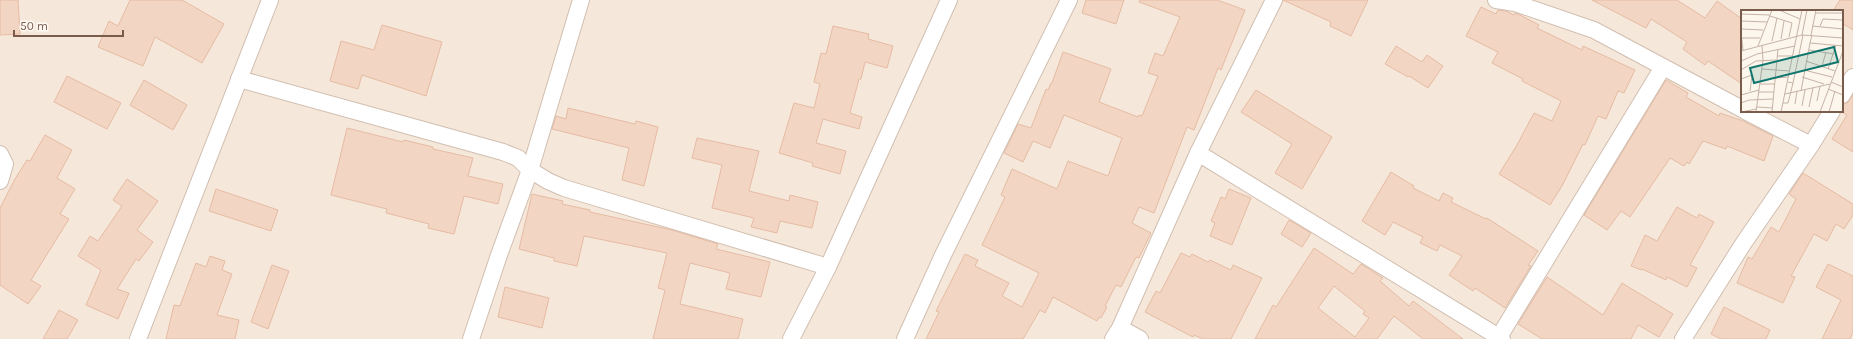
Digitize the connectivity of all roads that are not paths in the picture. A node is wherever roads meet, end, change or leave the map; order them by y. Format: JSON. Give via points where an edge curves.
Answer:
{"nodes":[{"id":1,"x":270,"y":0,"type":"edge"},
{"id":2,"x":581,"y":0,"type":"edge"},
{"id":3,"x":949,"y":0,"type":"edge"},
{"id":4,"x":1069,"y":0,"type":"edge"},
{"id":5,"x":1274,"y":0,"type":"edge"},
{"id":6,"x":1496,"y":0,"type":"edge"},
{"id":7,"x":1663,"y":67,"type":"junction"},
{"id":8,"x":1853,"y":77,"type":"edge"},
{"id":9,"x":239,"y":79,"type":"junction"},
{"id":10,"x":1843,"y":93,"type":"edge"},
{"id":11,"x":1741,"y":108,"type":"edge"},
{"id":12,"x":1747,"y":112,"type":"edge"},
{"id":13,"x":1831,"y":112,"type":"edge"},
{"id":14,"x":1811,"y":145,"type":"junction"},
{"id":15,"x":1198,"y":153,"type":"junction"},
{"id":16,"x":0,"y":154,"type":"edge"},
{"id":17,"x":530,"y":170,"type":"junction"},
{"id":18,"x":0,"y":182,"type":"edge"},
{"id":19,"x":828,"y":267,"type":"junction"},
{"id":20,"x":1116,"y":334,"type":"edge"},
{"id":21,"x":1501,"y":338,"type":"edge"},
{"id":22,"x":138,"y":339,"type":"edge"},
{"id":23,"x":471,"y":339,"type":"edge"},
{"id":24,"x":791,"y":339,"type":"edge"},
{"id":25,"x":906,"y":339,"type":"edge"},
{"id":26,"x":1140,"y":339,"type":"edge"},
{"id":27,"x":1683,"y":339,"type":"edge"}],
"edges":[{"from":1,"to":9,"type":"street"},
{"from":2,"to":17,"type":"street"},
{"from":3,"to":19,"type":"street"},
{"from":4,"to":25,"type":"street","via":[[943,255]]},
{"from":5,"to":15,"type":"street"},
{"from":6,"to":7,"type":"street","via":[[1515,3],[1594,30]]},
{"from":7,"to":11,"type":"street"},
{"from":7,"to":21,"type":"street"},
{"from":8,"to":10,"type":"street"},
{"from":9,"to":17,"type":"street","via":[[503,152],[518,158]]},
{"from":9,"to":22,"type":"street"},
{"from":12,"to":14,"type":"street"},
{"from":13,"to":14,"type":"street"},
{"from":14,"to":27,"type":"street","via":[[1743,244]]},
{"from":15,"to":20,"type":"street"},
{"from":15,"to":21,"type":"street"},
{"from":16,"to":18,"type":"street","via":[[4,164]]},
{"from":17,"to":19,"type":"street","via":[[564,188]]},
{"from":17,"to":23,"type":"street"},
{"from":19,"to":24,"type":"street"},
{"from":20,"to":26,"type":"street"}]}
